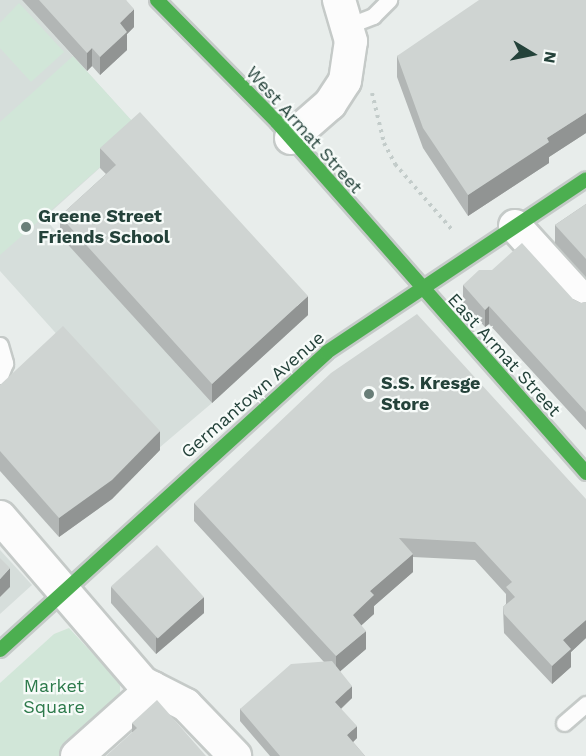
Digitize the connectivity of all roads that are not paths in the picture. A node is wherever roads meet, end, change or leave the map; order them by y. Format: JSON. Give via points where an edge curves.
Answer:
{"nodes":[{"id":1,"x":157,"y":0,"type":"edge"},
{"id":2,"x":389,"y":0,"type":"edge"},
{"id":3,"x":344,"y":13,"type":"edge"},
{"id":4,"x":291,"y":138,"type":"junction"},
{"id":5,"x":586,"y":180,"type":"edge"},
{"id":6,"x":515,"y":226,"type":"junction"},
{"id":7,"x":419,"y":289,"type":"junction"},
{"id":8,"x":586,"y":304,"type":"edge"},
{"id":9,"x":0,"y":345,"type":"edge"},
{"id":10,"x":0,"y":376,"type":"edge"},
{"id":11,"x":586,"y":473,"type":"edge"},
{"id":12,"x":0,"y":517,"type":"edge"},
{"id":13,"x":64,"y":591,"type":"junction"},
{"id":14,"x":0,"y":650,"type":"edge"},
{"id":15,"x":153,"y":688,"type":"junction"},
{"id":16,"x":586,"y":704,"type":"edge"},
{"id":17,"x":564,"y":723,"type":"dead end"},
{"id":18,"x":77,"y":756,"type":"edge"},
{"id":19,"x":235,"y":756,"type":"edge"}],
"edges":[{"from":1,"to":4,"type":"main road","name":"West Armat Street"},
{"from":2,"to":3,"type":"lane","via":[[373,16]]},
{"from":3,"to":4,"type":"street","via":[[345,81],[330,104]]},
{"from":4,"to":7,"type":"main road","name":"West Armat Street"},
{"from":5,"to":6,"type":"main road","name":"Germantown Avenue"},
{"from":6,"to":7,"type":"main road","name":"Germantown Avenue"},
{"from":6,"to":8,"type":"street"},
{"from":7,"to":11,"type":"main road","name":"East Armat Street"},
{"from":7,"to":13,"type":"main road","name":"Germantown Avenue","via":[[295,378]]},
{"from":9,"to":10,"type":"lane","via":[[5,363]]},
{"from":12,"to":13,"type":"street"},
{"from":13,"to":14,"type":"main road","name":"Germantown Avenue"},
{"from":13,"to":15,"type":"street"},
{"from":15,"to":18,"type":"street"},
{"from":15,"to":19,"type":"street","via":[[186,705]]},
{"from":16,"to":17,"type":"lane"}]}
